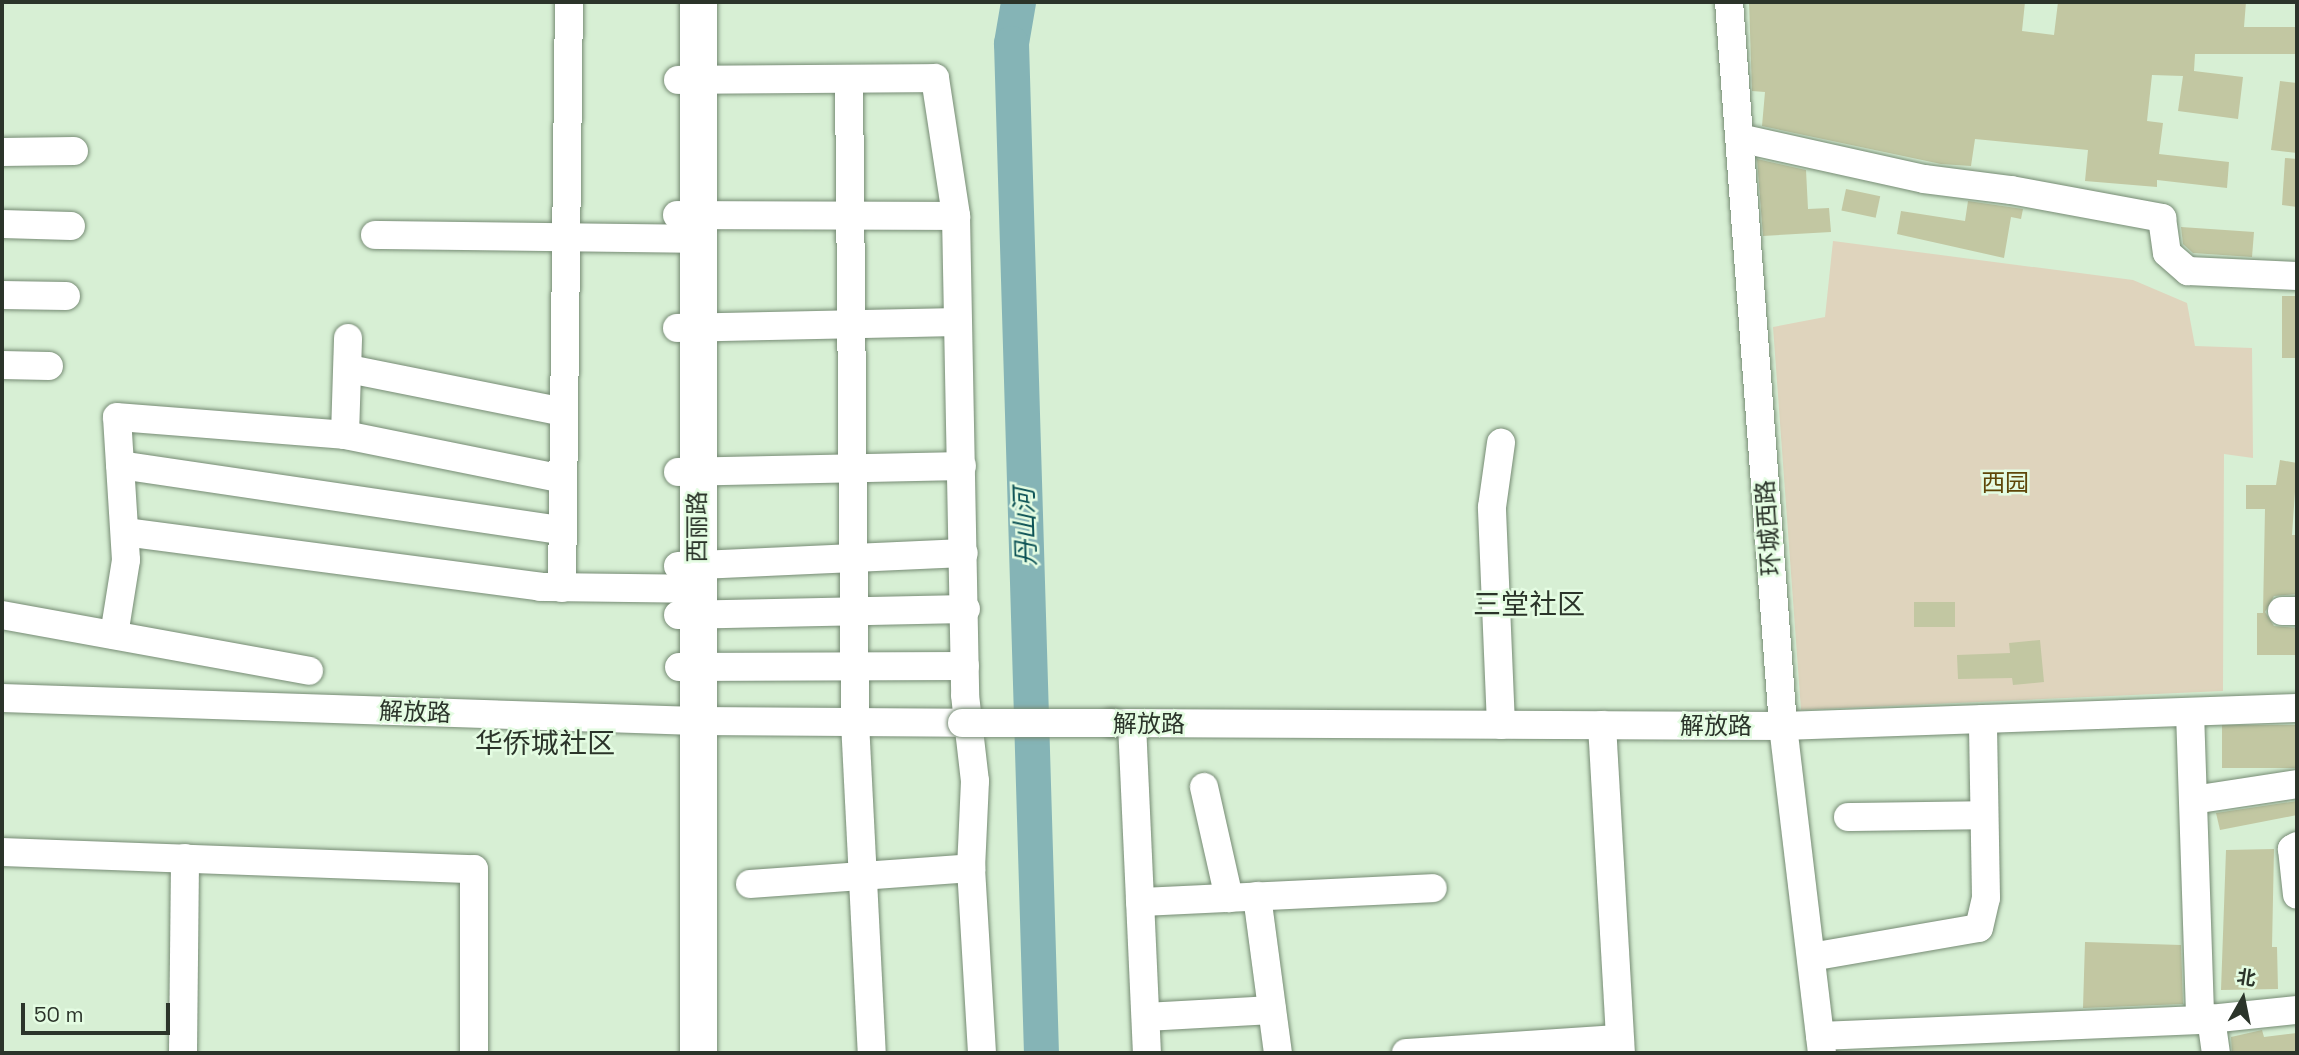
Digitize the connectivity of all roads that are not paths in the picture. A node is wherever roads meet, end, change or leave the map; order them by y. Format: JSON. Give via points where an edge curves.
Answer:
{"nodes":[{"id":1,"x":569,"y":2,"type":"edge"},
{"id":2,"x":679,"y":2,"type":"edge"},
{"id":3,"x":698,"y":2,"type":"edge"},
{"id":4,"x":1729,"y":2,"type":"edge"},
{"id":5,"x":849,"y":79,"type":"junction"},
{"id":6,"x":688,"y":80,"type":"junction"},
{"id":7,"x":1739,"y":138,"type":"junction"},
{"id":8,"x":74,"y":151,"type":"dead end"},
{"id":9,"x":2,"y":152,"type":"edge"},
{"id":10,"x":850,"y":215,"type":"junction"},
{"id":11,"x":956,"y":216,"type":"junction"},
{"id":12,"x":2,"y":225,"type":"edge"},
{"id":13,"x":71,"y":226,"type":"dead end"},
{"id":14,"x":686,"y":227,"type":"junction"},
{"id":15,"x":374,"y":235,"type":"dead end"},
{"id":16,"x":566,"y":237,"type":"junction"},
{"id":17,"x":2297,"y":276,"type":"edge"},
{"id":18,"x":2,"y":295,"type":"edge"},
{"id":19,"x":66,"y":296,"type":"dead end"},
{"id":20,"x":956,"y":322,"type":"junction"},
{"id":21,"x":851,"y":324,"type":"junction"},
{"id":22,"x":686,"y":328,"type":"junction"},
{"id":23,"x":348,"y":338,"type":"dead end"},
{"id":24,"x":2,"y":365,"type":"edge"},
{"id":25,"x":49,"y":366,"type":"dead end"},
{"id":26,"x":349,"y":369,"type":"junction"},
{"id":27,"x":564,"y":412,"type":"junction"},
{"id":28,"x":345,"y":435,"type":"junction"},
{"id":29,"x":1501,"y":443,"type":"dead end"},
{"id":30,"x":120,"y":465,"type":"junction"},
{"id":31,"x":962,"y":466,"type":"junction"},
{"id":32,"x":852,"y":468,"type":"junction"},
{"id":33,"x":687,"y":471,"type":"junction"},
{"id":34,"x":563,"y":479,"type":"junction"},
{"id":35,"x":562,"y":530,"type":"junction"},
{"id":36,"x":125,"y":532,"type":"junction"},
{"id":37,"x":964,"y":553,"type":"junction"},
{"id":38,"x":853,"y":558,"type":"junction"},
{"id":39,"x":562,"y":588,"type":"junction"},
{"id":40,"x":688,"y":590,"type":"junction"},
{"id":41,"x":966,"y":609,"type":"junction"},
{"id":42,"x":854,"y":611,"type":"junction"},
{"id":43,"x":2,"y":615,"type":"edge"},
{"id":44,"x":114,"y":635,"type":"junction"},
{"id":45,"x":965,"y":666,"type":"junction"},
{"id":46,"x":854,"y":667,"type":"junction"},
{"id":47,"x":688,"y":668,"type":"junction"},
{"id":48,"x":309,"y":671,"type":"dead end"},
{"id":49,"x":2,"y":698,"type":"edge"},
{"id":50,"x":2297,"y":708,"type":"edge"},
{"id":51,"x":2190,"y":712,"type":"junction"},
{"id":52,"x":1983,"y":719,"type":"junction"},
{"id":53,"x":688,"y":721,"type":"junction"},
{"id":54,"x":855,"y":722,"type":"junction"},
{"id":55,"x":1122,"y":723,"type":"junction"},
{"id":56,"x":1501,"y":725,"type":"junction"},
{"id":57,"x":1602,"y":725,"type":"junction"},
{"id":58,"x":1783,"y":726,"type":"junction"},
{"id":59,"x":2297,"y":784,"type":"edge"},
{"id":60,"x":1204,"y":787,"type":"dead end"},
{"id":61,"x":2193,"y":800,"type":"junction"},
{"id":62,"x":1984,"y":815,"type":"junction"},
{"id":63,"x":1848,"y":817,"type":"dead end"},
{"id":64,"x":2297,"y":846,"type":"edge"},
{"id":65,"x":2,"y":852,"type":"edge"},
{"id":66,"x":186,"y":858,"type":"junction"},
{"id":67,"x":971,"y":868,"type":"junction"},
{"id":68,"x":862,"y":876,"type":"junction"},
{"id":69,"x":750,"y":884,"type":"dead end"},
{"id":70,"x":1433,"y":888,"type":"dead end"},
{"id":71,"x":2297,"y":895,"type":"edge"},
{"id":72,"x":1257,"y":896,"type":"junction"},
{"id":73,"x":1229,"y":898,"type":"junction"},
{"id":74,"x":1140,"y":902,"type":"junction"},
{"id":75,"x":1811,"y":957,"type":"junction"},
{"id":76,"x":1272,"y":1010,"type":"junction"},
{"id":77,"x":2297,"y":1010,"type":"edge"},
{"id":78,"x":1146,"y":1017,"type":"junction"},
{"id":79,"x":2206,"y":1019,"type":"junction"},
{"id":80,"x":1821,"y":1045,"type":"edge"},
{"id":81,"x":1620,"y":1046,"type":"edge"},
{"id":82,"x":184,"y":1053,"type":"edge"},
{"id":83,"x":474,"y":1053,"type":"edge"},
{"id":84,"x":680,"y":1053,"type":"edge"},
{"id":85,"x":698,"y":1053,"type":"edge"},
{"id":86,"x":872,"y":1053,"type":"edge"},
{"id":87,"x":982,"y":1053,"type":"edge"},
{"id":88,"x":1147,"y":1053,"type":"edge"},
{"id":89,"x":1278,"y":1053,"type":"edge"},
{"id":90,"x":1406,"y":1053,"type":"edge"},
{"id":91,"x":2216,"y":1053,"type":"edge"}],
"edges":[{"from":1,"to":16,"type":"street"},
{"from":2,"to":6,"type":"main road","name":"西丽路"},
{"from":3,"to":6,"type":"main road","name":"西丽路"},
{"from":4,"to":7,"type":"street","name":"环城西路"},
{"from":5,"to":6,"type":"street"},
{"from":5,"to":10,"type":"street"},
{"from":5,"to":11,"type":"street","via":[[935,78]]},
{"from":6,"to":14,"type":"main road","name":"西丽路"},
{"from":7,"to":17,"type":"street","via":[[1924,179],[2162,218],[2167,253],[2188,271]]},
{"from":7,"to":58,"type":"street","name":"环城西路"},
{"from":8,"to":9,"type":"street"},
{"from":10,"to":11,"type":"street"},
{"from":10,"to":14,"type":"street"},
{"from":10,"to":21,"type":"street"},
{"from":11,"to":20,"type":"street"},
{"from":12,"to":13,"type":"street"},
{"from":14,"to":16,"type":"street"},
{"from":14,"to":22,"type":"main road","name":"西丽路"},
{"from":15,"to":16,"type":"street"},
{"from":16,"to":27,"type":"street"},
{"from":18,"to":19,"type":"street"},
{"from":20,"to":21,"type":"street"},
{"from":20,"to":31,"type":"street"},
{"from":21,"to":22,"type":"street"},
{"from":21,"to":32,"type":"street"},
{"from":22,"to":33,"type":"main road","name":"西丽路"},
{"from":23,"to":26,"type":"street"},
{"from":24,"to":25,"type":"street"},
{"from":26,"to":27,"type":"street"},
{"from":26,"to":28,"type":"street"},
{"from":27,"to":34,"type":"street"},
{"from":28,"to":30,"type":"street","via":[[117,416]]},
{"from":28,"to":34,"type":"street"},
{"from":29,"to":56,"type":"street","via":[[1492,508]]},
{"from":30,"to":35,"type":"street"},
{"from":30,"to":36,"type":"street"},
{"from":31,"to":32,"type":"street"},
{"from":31,"to":37,"type":"street"},
{"from":32,"to":33,"type":"street"},
{"from":32,"to":38,"type":"street"},
{"from":33,"to":40,"type":"main road","name":"西丽路"},
{"from":34,"to":35,"type":"street"},
{"from":35,"to":39,"type":"street"},
{"from":36,"to":39,"type":"street"},
{"from":36,"to":44,"type":"street","via":[[126,560]]},
{"from":37,"to":38,"type":"street"},
{"from":37,"to":41,"type":"street"},
{"from":38,"to":40,"type":"street"},
{"from":38,"to":42,"type":"street"},
{"from":39,"to":40,"type":"street"},
{"from":40,"to":42,"type":"street"},
{"from":40,"to":47,"type":"main road","name":"西丽路"},
{"from":41,"to":42,"type":"street"},
{"from":41,"to":45,"type":"street"},
{"from":42,"to":46,"type":"street"},
{"from":43,"to":44,"type":"street"},
{"from":44,"to":48,"type":"street"},
{"from":45,"to":46,"type":"street"},
{"from":45,"to":67,"type":"street","via":[[975,780]]},
{"from":46,"to":47,"type":"street"},
{"from":46,"to":54,"type":"street"},
{"from":47,"to":53,"type":"main road","name":"西丽路"},
{"from":49,"to":53,"type":"street","name":"解放路"},
{"from":50,"to":51,"type":"street","name":"解放路"},
{"from":51,"to":52,"type":"street","name":"解放路"},
{"from":51,"to":61,"type":"street"},
{"from":52,"to":58,"type":"street","name":"解放路"},
{"from":52,"to":62,"type":"street"},
{"from":53,"to":54,"type":"street","name":"解放路"},
{"from":53,"to":84,"type":"main road","name":"西丽路"},
{"from":53,"to":85,"type":"main road","name":"西丽路"},
{"from":54,"to":55,"type":"street","name":"解放路","bridge":true},
{"from":54,"to":68,"type":"street"},
{"from":55,"to":56,"type":"street","name":"解放路"},
{"from":55,"to":74,"type":"street"},
{"from":56,"to":57,"type":"street","name":"解放路"},
{"from":57,"to":58,"type":"street","name":"解放路"},
{"from":57,"to":81,"type":"street"},
{"from":58,"to":75,"type":"street","name":"环城西路"},
{"from":59,"to":61,"type":"street"},
{"from":60,"to":73,"type":"street"},
{"from":61,"to":79,"type":"street"},
{"from":62,"to":63,"type":"street"},
{"from":62,"to":75,"type":"street","via":[[1986,898],[1979,928]]},
{"from":64,"to":71,"type":"street","via":[[2292,849]]},
{"from":65,"to":66,"type":"street"},
{"from":66,"to":82,"type":"street"},
{"from":66,"to":83,"type":"street","via":[[474,869]]},
{"from":67,"to":68,"type":"street"},
{"from":67,"to":87,"type":"street"},
{"from":68,"to":69,"type":"street"},
{"from":68,"to":86,"type":"street"},
{"from":70,"to":72,"type":"street"},
{"from":72,"to":73,"type":"street"},
{"from":72,"to":76,"type":"street"},
{"from":73,"to":74,"type":"street"},
{"from":74,"to":78,"type":"street"},
{"from":75,"to":80,"type":"street","name":"环城西路"},
{"from":76,"to":78,"type":"street"},
{"from":76,"to":89,"type":"street"},
{"from":77,"to":79,"type":"street"},
{"from":78,"to":88,"type":"street"},
{"from":79,"to":80,"type":"street"},
{"from":79,"to":91,"type":"street"},
{"from":81,"to":90,"type":"street"}]}
